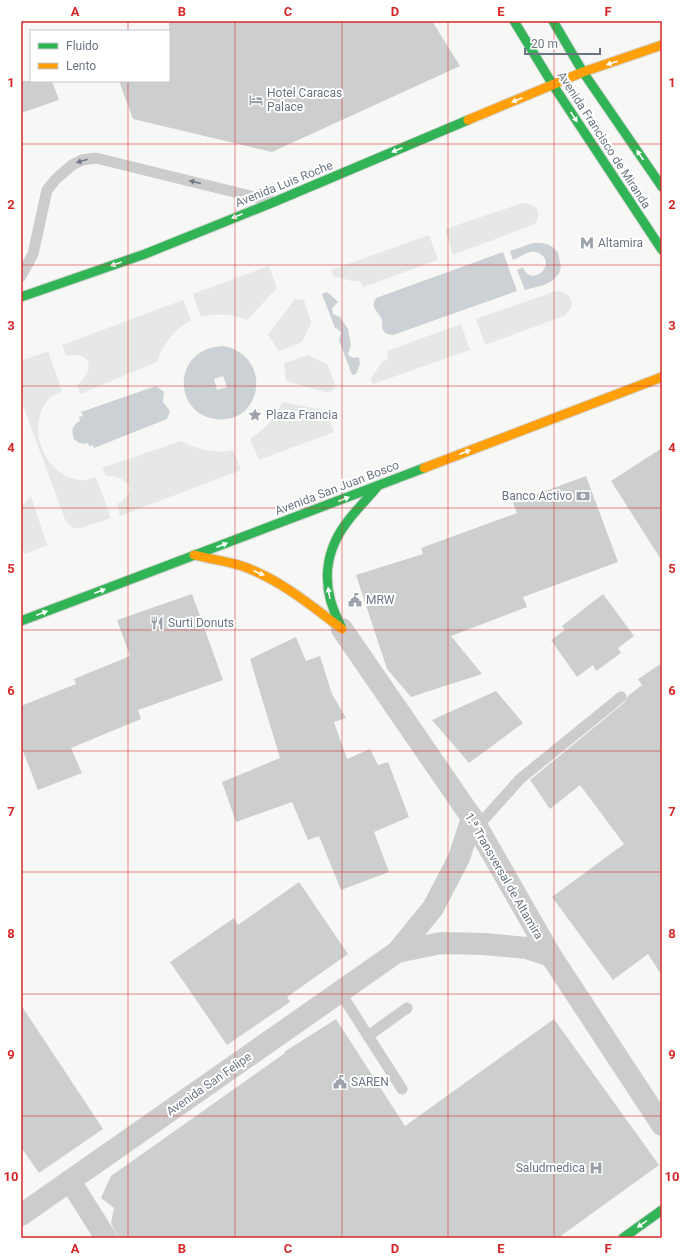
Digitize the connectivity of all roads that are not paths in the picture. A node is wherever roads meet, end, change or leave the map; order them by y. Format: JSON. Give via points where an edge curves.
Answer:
{"nodes":[{"id":1,"x":514,"y":21,"type":"edge"},
{"id":2,"x":554,"y":21,"type":"edge"},
{"id":3,"x":662,"y":45,"type":"edge"},
{"id":4,"x":583,"y":72,"type":"junction"},
{"id":5,"x":553,"y":84,"type":"junction"},
{"id":6,"x":662,"y":187,"type":"edge"},
{"id":7,"x":274,"y":202,"type":"junction"},
{"id":8,"x":662,"y":250,"type":"edge"},
{"id":9,"x":21,"y":276,"type":"edge"},
{"id":10,"x":21,"y":297,"type":"edge"},
{"id":11,"x":662,"y":377,"type":"edge"},
{"id":12,"x":378,"y":486,"type":"junction"},
{"id":13,"x":194,"y":555,"type":"junction"},
{"id":14,"x":21,"y":621,"type":"edge"},
{"id":15,"x":342,"y":629,"type":"junction"},
{"id":16,"x":621,"y":697,"type":"dead end"},
{"id":17,"x":474,"y":823,"type":"junction"},
{"id":18,"x":397,"y":952,"type":"junction"},
{"id":19,"x":551,"y":956,"type":"junction"},
{"id":20,"x":340,"y":992,"type":"junction"},
{"id":21,"x":407,"y":1008,"type":"dead end"},
{"id":22,"x":368,"y":1036,"type":"junction"},
{"id":23,"x":402,"y":1089,"type":"dead end"},
{"id":24,"x":662,"y":1125,"type":"edge"},
{"id":25,"x":70,"y":1181,"type":"junction"},
{"id":26,"x":662,"y":1210,"type":"edge"},
{"id":27,"x":21,"y":1215,"type":"edge"},
{"id":28,"x":106,"y":1238,"type":"edge"},
{"id":29,"x":623,"y":1238,"type":"edge"}],
"edges":[{"from":1,"to":5,"type":"main road","name":"Avenida Francisco de Miranda"},
{"from":2,"to":4,"type":"main road","name":"Avenida Francisco de Miranda"},
{"from":3,"to":4,"type":"main road","name":"Avenida Luis Roche","one_way":true},
{"from":4,"to":5,"type":"main road","name":"Avenida Luis Roche"},
{"from":6,"to":4,"type":"main road","name":"Avenida Francisco de Miranda","one_way":true},
{"from":5,"to":7,"type":"main road","name":"Avenida Luis Roche","one_way":true},
{"from":5,"to":8,"type":"main road","name":"Avenida Francisco de Miranda","one_way":true},
{"from":7,"to":9,"type":"lane","one_way":true,"via":[[96,158],[82,160],[72,165],[47,190],[33,254]]},
{"from":7,"to":10,"type":"main road","name":"Avenida Luis Roche","one_way":true,"via":[[145,254]]},
{"from":12,"to":11,"type":"main road","name":"Avenida San Juan Bosco","one_way":true},
{"from":13,"to":12,"type":"main road","name":"Avenida San Juan Bosco","one_way":true},
{"from":15,"to":12,"type":"main road","one_way":true,"via":[[329,597],[327,577],[330,561],[337,540],[347,523]]},
{"from":14,"to":13,"type":"main road","name":"Avenida San Juan Bosco","one_way":true},
{"from":13,"to":15,"type":"main road","one_way":true,"via":[[241,566],[278,582]]},
{"from":15,"to":17,"type":"street","name":"1.ª Transversal de Altamira"},
{"from":16,"to":17,"type":"lane","via":[[520,779]]},
{"from":17,"to":18,"type":"street","name":"Avenida San Felipe","via":[[433,908]]},
{"from":17,"to":19,"type":"street","name":"1.ª Transversal de Altamira"},
{"from":18,"to":19,"type":"street","name":"Avenida San Felipe","via":[[441,943],[484,944],[527,948]]},
{"from":18,"to":20,"type":"street","name":"Avenida San Felipe"},
{"from":19,"to":24,"type":"street","name":"1.ª Transversal de Altamira"},
{"from":20,"to":22,"type":"lane"},
{"from":20,"to":25,"type":"street","name":"Avenida San Felipe"},
{"from":21,"to":22,"type":"lane"},
{"from":22,"to":23,"type":"lane"},
{"from":25,"to":27,"type":"street","name":"Avenida San Felipe"},
{"from":25,"to":28,"type":"street"},
{"from":26,"to":29,"type":"main road","one_way":true}]}
